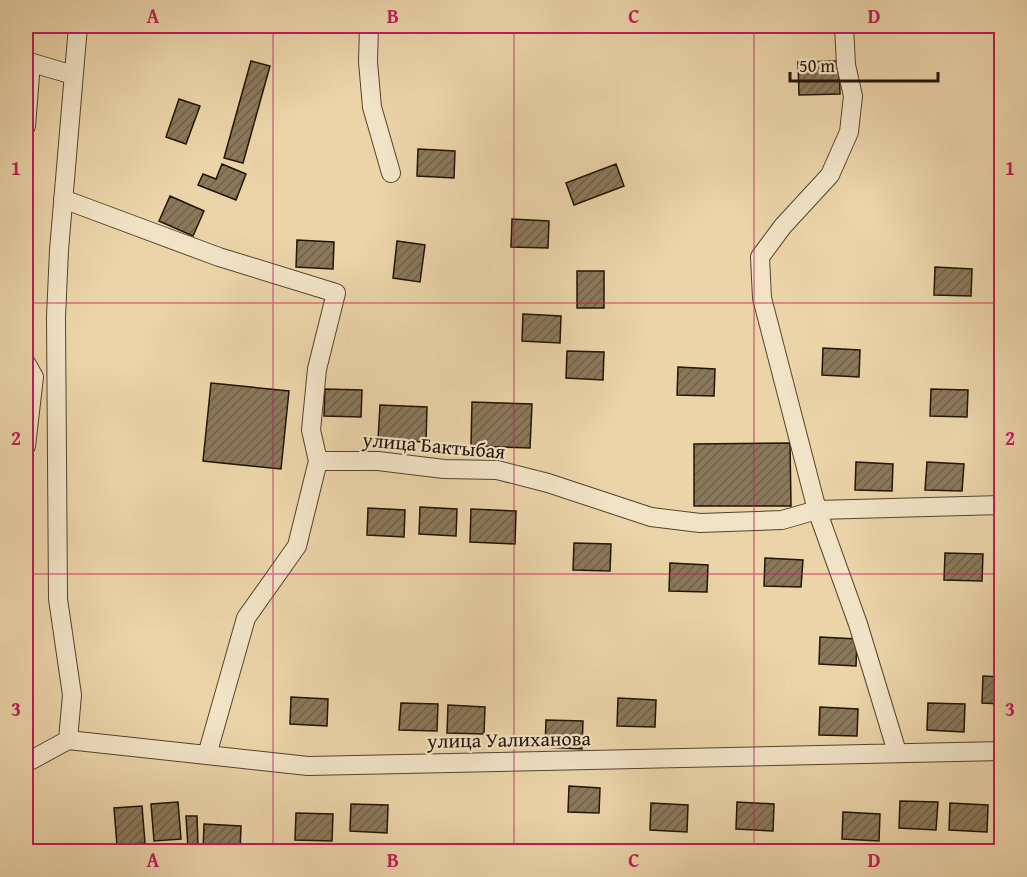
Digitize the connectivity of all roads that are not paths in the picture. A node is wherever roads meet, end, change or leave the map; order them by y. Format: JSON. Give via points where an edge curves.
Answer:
{"nodes":[{"id":1,"x":78,"y":26,"type":"edge"},
{"id":2,"x":369,"y":26,"type":"edge"},
{"id":3,"x":844,"y":26,"type":"edge"},
{"id":4,"x":28,"y":62,"type":"edge"},
{"id":5,"x":73,"y":75,"type":"junction"},
{"id":6,"x":26,"y":126,"type":"edge"},
{"id":7,"x":391,"y":173,"type":"dead end"},
{"id":8,"x":63,"y":199,"type":"junction"},
{"id":9,"x":26,"y":363,"type":"edge"},
{"id":10,"x":26,"y":446,"type":"edge"},
{"id":11,"x":318,"y":461,"type":"junction"},
{"id":12,"x":1002,"y":505,"type":"edge"},
{"id":13,"x":817,"y":510,"type":"junction"},
{"id":14,"x":68,"y":740,"type":"junction"},
{"id":15,"x":1002,"y":751,"type":"edge"},
{"id":16,"x":897,"y":752,"type":"junction"},
{"id":17,"x":207,"y":755,"type":"junction"},
{"id":18,"x":26,"y":763,"type":"edge"}],
"edges":[{"from":1,"to":5,"type":"street"},
{"from":2,"to":7,"type":"street","via":[[372,107]]},
{"from":3,"to":13,"type":"street","via":[[853,96],[849,132],[830,175],[760,257],[762,298]]},
{"from":4,"to":5,"type":"street"},
{"from":4,"to":6,"type":"street"},
{"from":5,"to":8,"type":"street"},
{"from":8,"to":11,"type":"street","via":[[219,256],[336,293],[317,369],[311,430]]},
{"from":8,"to":14,"type":"street","via":[[56,317],[55,466],[58,599],[72,695]]},
{"from":9,"to":10,"type":"street","via":[[34,377]]},
{"from":11,"to":13,"type":"street","name":"улица Бактыбая","via":[[378,461],[497,470],[651,518],[700,523],[782,520]]},
{"from":11,"to":17,"type":"street","via":[[297,546],[246,618]]},
{"from":12,"to":13,"type":"street","name":"улица Бактыбая"},
{"from":13,"to":16,"type":"street","via":[[858,624]]},
{"from":14,"to":17,"type":"street","name":"улица Уалиханова"},
{"from":14,"to":18,"type":"street"},
{"from":15,"to":16,"type":"street","name":"улица Уалиханова"},
{"from":16,"to":17,"type":"street","name":"улица Уалиханова","via":[[308,766]]}]}
